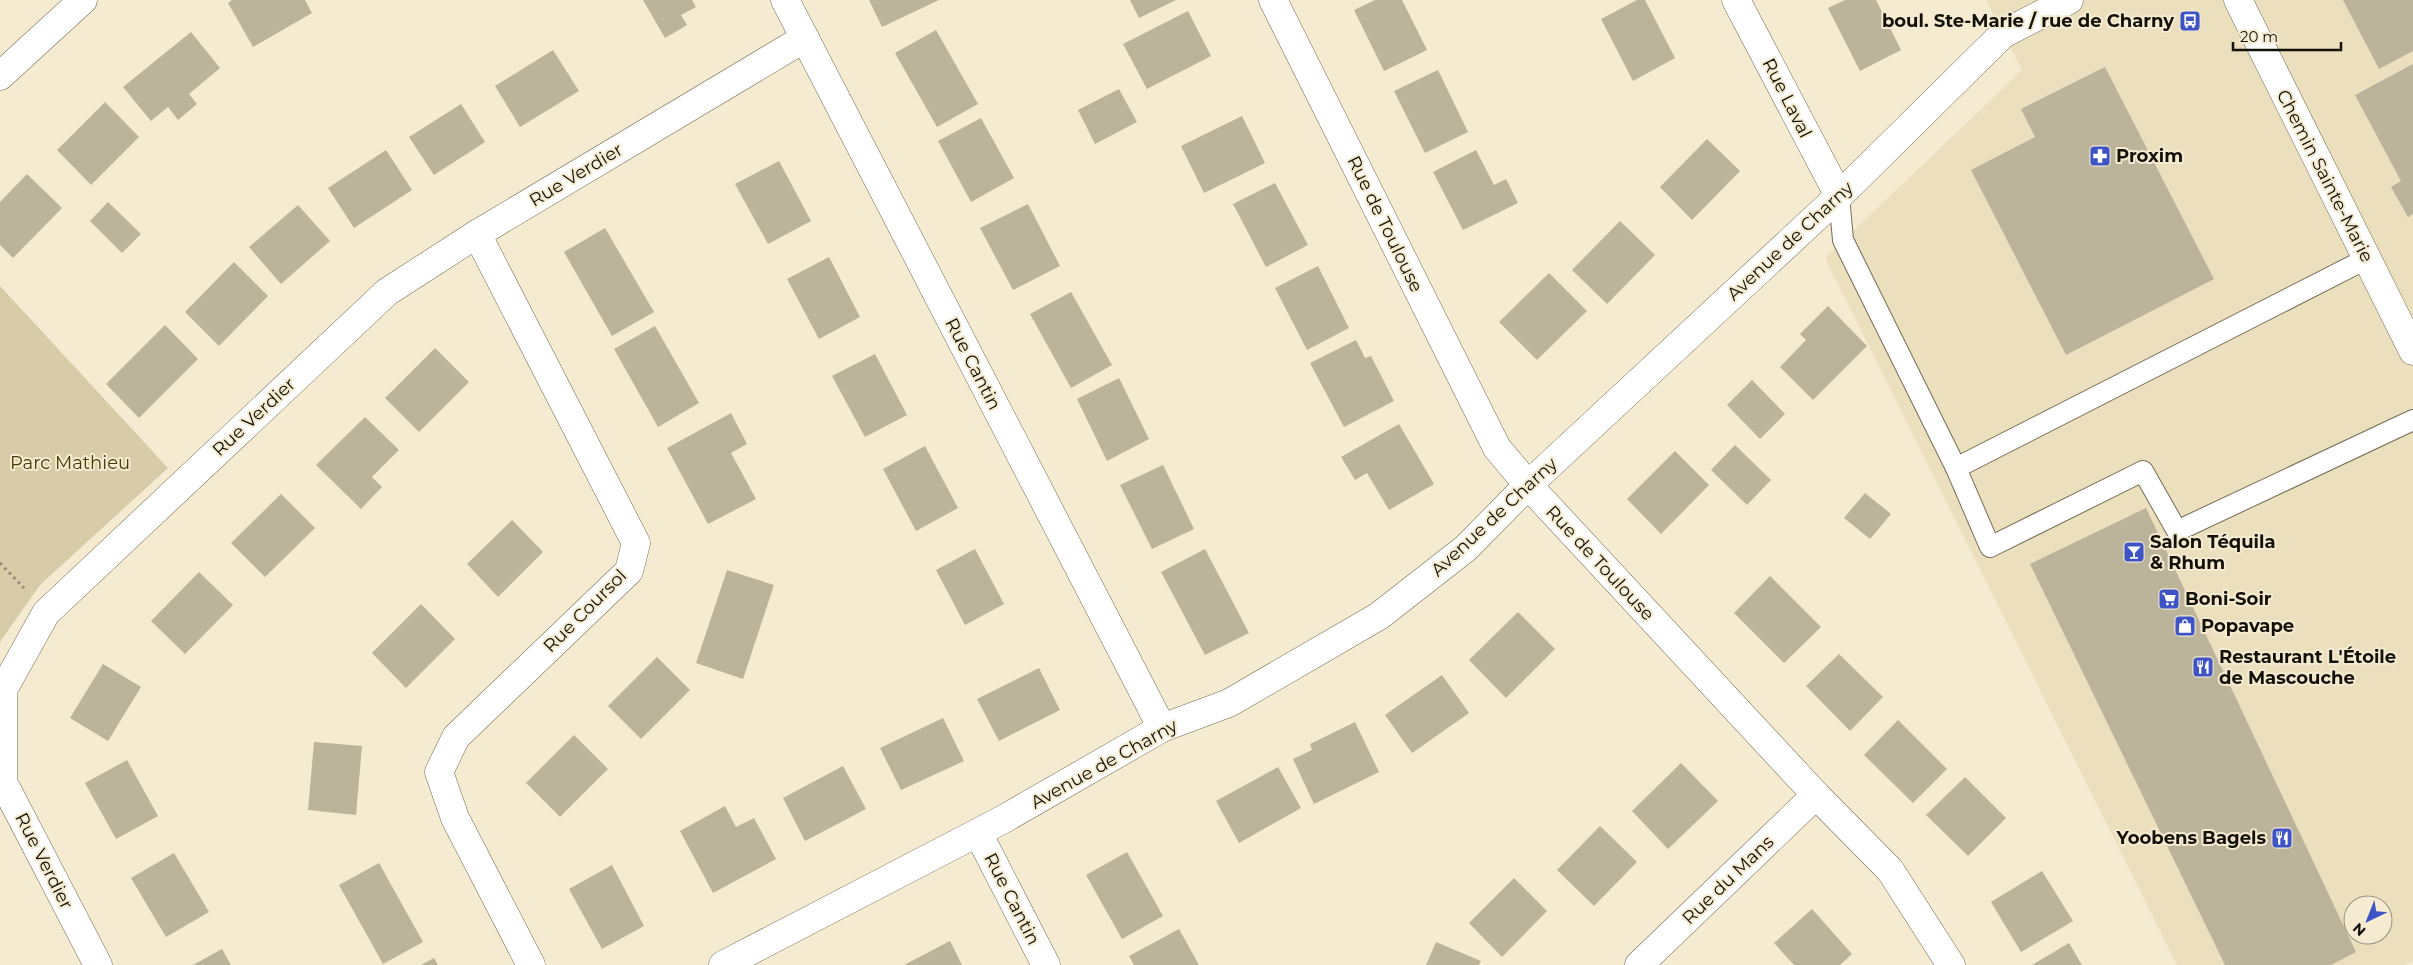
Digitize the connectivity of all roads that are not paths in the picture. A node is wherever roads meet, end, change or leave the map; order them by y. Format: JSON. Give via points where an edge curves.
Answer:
{"nodes":[{"id":1,"x":83,"y":0,"type":"edge"},
{"id":2,"x":785,"y":0,"type":"edge"},
{"id":3,"x":1273,"y":0,"type":"edge"},
{"id":4,"x":1736,"y":0,"type":"edge"},
{"id":5,"x":2070,"y":0,"type":"edge"},
{"id":6,"x":2238,"y":0,"type":"edge"},
{"id":7,"x":805,"y":38,"type":"junction"},
{"id":8,"x":0,"y":76,"type":"edge"},
{"id":9,"x":1839,"y":196,"type":"junction"},
{"id":10,"x":478,"y":234,"type":"junction"},
{"id":11,"x":2366,"y":259,"type":"junction"},
{"id":12,"x":2413,"y":351,"type":"edge"},
{"id":13,"x":2413,"y":420,"type":"edge"},
{"id":14,"x":1956,"y":468,"type":"junction"},
{"id":15,"x":1528,"y":485,"type":"junction"},
{"id":16,"x":1162,"y":728,"type":"junction"},
{"id":17,"x":1816,"y":795,"type":"junction"},
{"id":18,"x":978,"y":833,"type":"junction"},
{"id":19,"x":98,"y":965,"type":"edge"},
{"id":20,"x":531,"y":965,"type":"edge"},
{"id":21,"x":723,"y":965,"type":"edge"},
{"id":22,"x":1046,"y":965,"type":"edge"},
{"id":23,"x":1639,"y":965,"type":"edge"},
{"id":24,"x":1951,"y":965,"type":"edge"}],
"edges":[{"from":1,"to":8,"type":"street"},
{"from":2,"to":7,"type":"street","name":"Rue Cantin"},
{"from":3,"to":15,"type":"street","name":"Rue de Toulouse","via":[[1497,448]]},
{"from":4,"to":9,"type":"street","name":"Rue Laval"},
{"from":5,"to":9,"type":"street","name":"Avenue de Charny","via":[[2003,34]]},
{"from":6,"to":11,"type":"street","name":"Chemin Sainte-Marie"},
{"from":7,"to":10,"type":"street","name":"Rue Verdier"},
{"from":7,"to":16,"type":"street","name":"Rue Cantin"},
{"from":9,"to":14,"type":"lane","via":[[1843,240]]},
{"from":9,"to":15,"type":"street","name":"Avenue de Charny"},
{"from":10,"to":19,"type":"street","name":"Rue Verdier","via":[[387,292],[46,613],[3,690],[3,782]]},
{"from":10,"to":20,"type":"street","name":"Rue Coursol","via":[[636,543],[629,571],[456,737],[439,772],[455,818]]},
{"from":11,"to":12,"type":"street","name":"Chemin Sainte-Marie"},
{"from":11,"to":14,"type":"lane"},
{"from":13,"to":14,"type":"lane","via":[[2177,531],[2143,471],[1990,547]]},
{"from":15,"to":16,"type":"street","name":"Avenue de Charny","via":[[1466,548],[1379,616],[1230,703]]},
{"from":15,"to":17,"type":"street","name":"Rue de Toulouse"},
{"from":16,"to":18,"type":"street","name":"Avenue de Charny"},
{"from":17,"to":23,"type":"street","name":"Rue du Mans"},
{"from":17,"to":24,"type":"street","name":"Rue de Toulouse","via":[[1890,870]]},
{"from":18,"to":21,"type":"street","name":"Avenue de Charny"},
{"from":18,"to":22,"type":"street","name":"Rue Cantin"}]}
